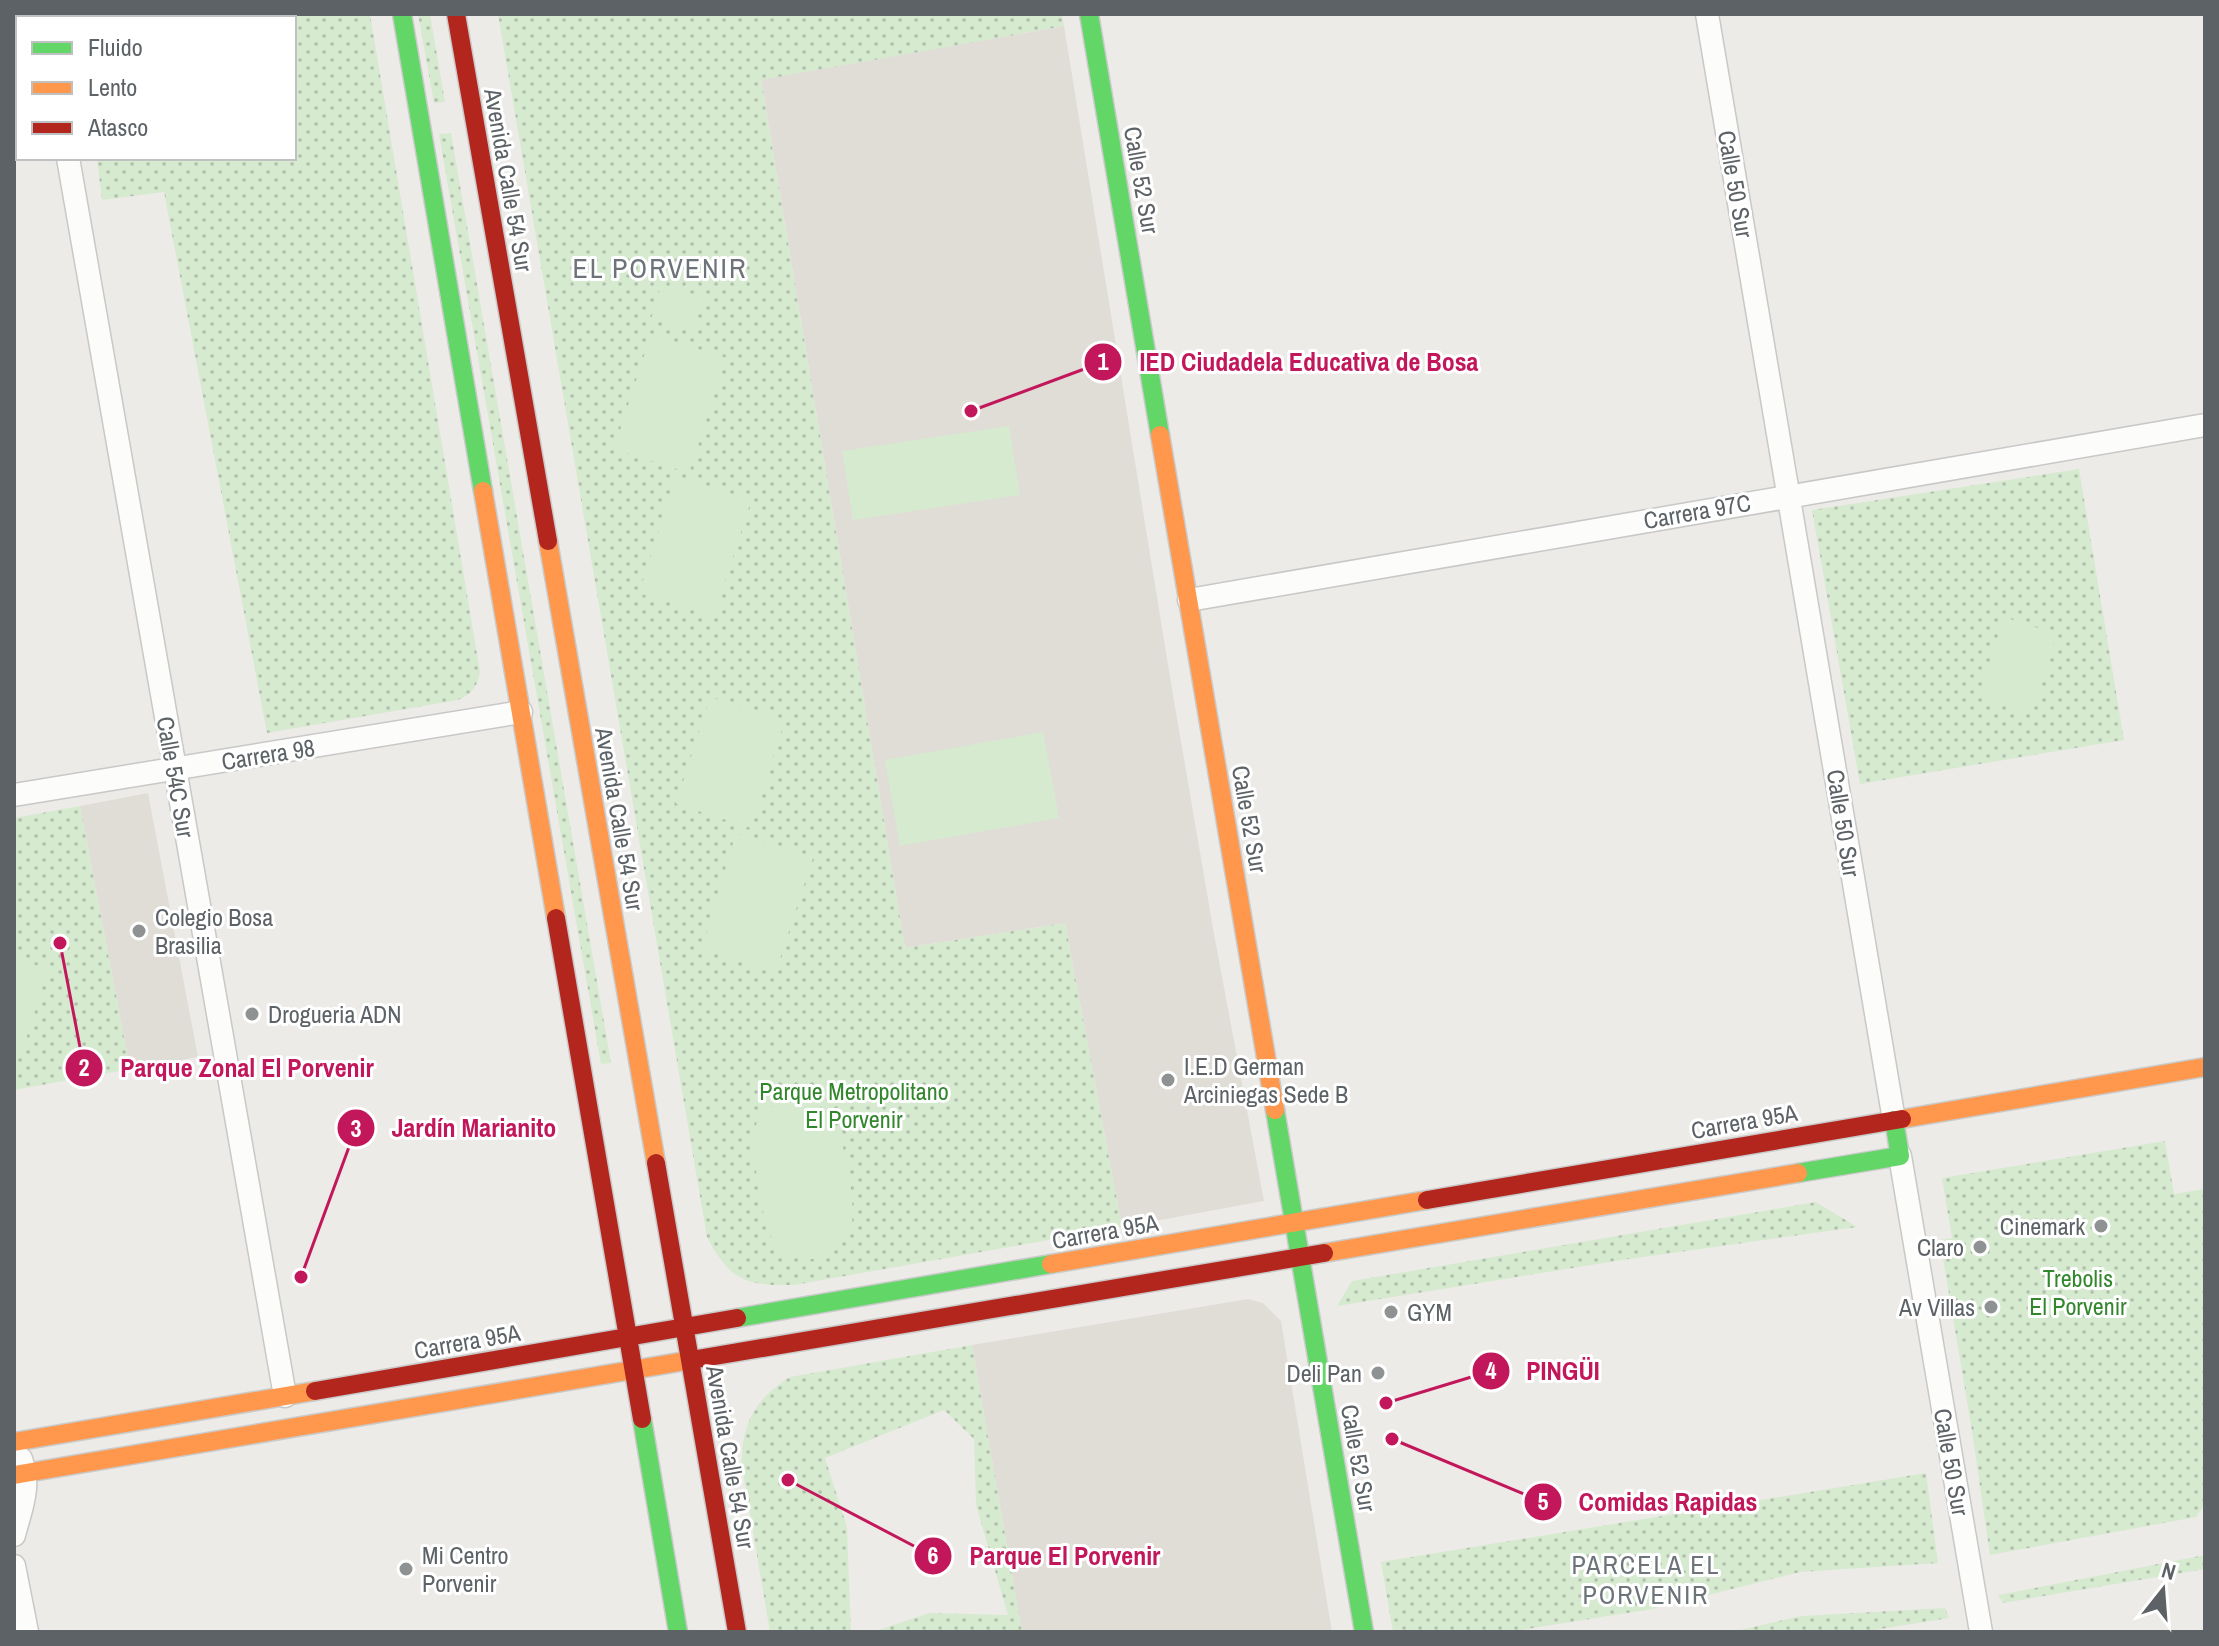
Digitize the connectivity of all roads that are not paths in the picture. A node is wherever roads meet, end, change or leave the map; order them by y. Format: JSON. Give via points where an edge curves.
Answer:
{"nodes":[{"id":1,"x":402,"y":14,"type":"edge"},
{"id":2,"x":456,"y":14,"type":"edge"},
{"id":3,"x":1089,"y":14,"type":"edge"},
{"id":4,"x":1707,"y":14,"type":"edge"},
{"id":5,"x":68,"y":160,"type":"edge"},
{"id":6,"x":2205,"y":425,"type":"edge"},
{"id":7,"x":1790,"y":495,"type":"junction"},
{"id":8,"x":1189,"y":600,"type":"junction"},
{"id":9,"x":521,"y":712,"type":"junction"},
{"id":10,"x":175,"y":769,"type":"junction"},
{"id":11,"x":14,"y":795,"type":"edge"},
{"id":12,"x":2205,"y":1067,"type":"edge"},
{"id":13,"x":1894,"y":1120,"type":"junction"},
{"id":14,"x":1900,"y":1156,"type":"junction"},
{"id":15,"x":1295,"y":1223,"type":"junction"},
{"id":16,"x":1301,"y":1257,"type":"junction"},
{"id":17,"x":684,"y":1328,"type":"junction"},
{"id":18,"x":628,"y":1337,"type":"junction"},
{"id":19,"x":690,"y":1361,"type":"junction"},
{"id":20,"x":634,"y":1370,"type":"junction"},
{"id":21,"x":285,"y":1396,"type":"junction"},
{"id":22,"x":14,"y":1445,"type":"edge"},
{"id":23,"x":20,"y":1474,"type":"edge"},
{"id":24,"x":14,"y":1535,"type":"edge"},
{"id":25,"x":14,"y":1566,"type":"edge"},
{"id":26,"x":27,"y":1632,"type":"edge"},
{"id":27,"x":678,"y":1632,"type":"edge"},
{"id":28,"x":737,"y":1632,"type":"edge"},
{"id":29,"x":1364,"y":1632,"type":"edge"},
{"id":30,"x":1981,"y":1632,"type":"edge"}],
"edges":[{"from":1,"to":9,"type":"street"},
{"from":2,"to":17,"type":"street","name":"Avenida Calle 54 Sur"},
{"from":3,"to":8,"type":"street","name":"Calle 52 Sur"},
{"from":4,"to":7,"type":"street","name":"Calle 50 Sur"},
{"from":5,"to":10,"type":"street","name":"Calle 54C Sur"},
{"from":6,"to":7,"type":"street","name":"Carrera 97C"},
{"from":7,"to":8,"type":"street","name":"Carrera 97C"},
{"from":7,"to":13,"type":"street","name":"Calle 50 Sur"},
{"from":8,"to":15,"type":"street","name":"Calle 52 Sur"},
{"from":9,"to":10,"type":"street","name":"Carrera 98"},
{"from":9,"to":18,"type":"street"},
{"from":10,"to":11,"type":"street","name":"Carrera 98"},
{"from":10,"to":21,"type":"street","name":"Calle 54C Sur"},
{"from":12,"to":13,"type":"street","name":"Carrera 95A"},
{"from":13,"to":14,"type":"street","name":"Calle 50 Sur"},
{"from":13,"to":15,"type":"street","name":"Carrera 95A"},
{"from":14,"to":16,"type":"street"},
{"from":14,"to":30,"type":"street","name":"Calle 50 Sur"},
{"from":15,"to":16,"type":"street","name":"Calle 52 Sur"},
{"from":15,"to":17,"type":"street","name":"Carrera 95A"},
{"from":16,"to":19,"type":"street"},
{"from":16,"to":29,"type":"street","name":"Calle 52 Sur"},
{"from":17,"to":18,"type":"street","name":"Carrera 95A"},
{"from":17,"to":19,"type":"street","name":"Avenida Calle 54 Sur"},
{"from":18,"to":20,"type":"street"},
{"from":18,"to":21,"type":"street","name":"Carrera 95A"},
{"from":19,"to":20,"type":"street"},
{"from":19,"to":28,"type":"street","name":"Avenida Calle 54 Sur"},
{"from":20,"to":23,"type":"street"},
{"from":20,"to":27,"type":"street"},
{"from":21,"to":22,"type":"street","name":"Carrera 95A"},
{"from":22,"to":23,"type":"street"},
{"from":23,"to":24,"type":"street","via":[[27,1493]]},
{"from":25,"to":26,"type":"street"}]}
